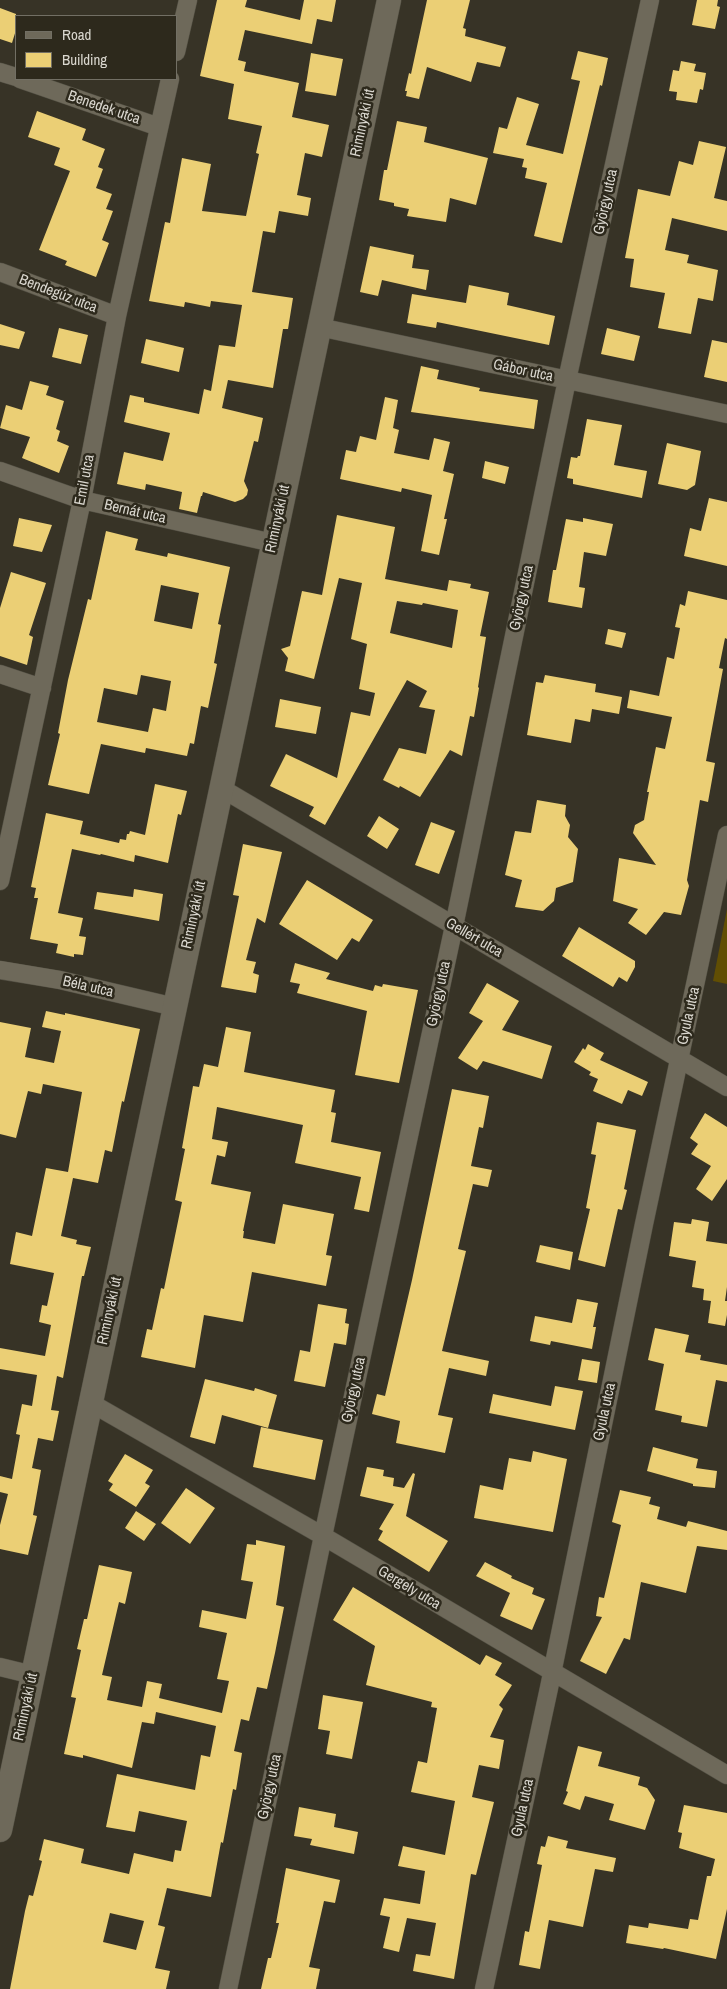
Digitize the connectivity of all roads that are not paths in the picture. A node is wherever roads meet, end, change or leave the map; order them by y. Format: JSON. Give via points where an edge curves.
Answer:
{"nodes":[{"id":1,"x":188,"y":0,"type":"edge"},
{"id":2,"x":389,"y":0,"type":"edge"},
{"id":3,"x":650,"y":0,"type":"edge"},
{"id":4,"x":178,"y":43,"type":"edge"},
{"id":5,"x":0,"y":72,"type":"edge"},
{"id":6,"x":15,"y":77,"type":"edge"},
{"id":7,"x":23,"y":80,"type":"edge"},
{"id":8,"x":170,"y":80,"type":"edge"},
{"id":9,"x":159,"y":128,"type":"junction"},
{"id":10,"x":0,"y":272,"type":"edge"},
{"id":11,"x":117,"y":316,"type":"junction"},
{"id":12,"x":319,"y":326,"type":"junction"},
{"id":13,"x":567,"y":380,"type":"junction"},
{"id":14,"x":727,"y":414,"type":"edge"},
{"id":15,"x":0,"y":471,"type":"edge"},
{"id":16,"x":82,"y":500,"type":"junction"},
{"id":17,"x":273,"y":543,"type":"junction"},
{"id":18,"x":0,"y":674,"type":"edge"},
{"id":19,"x":42,"y":688,"type":"junction"},
{"id":20,"x":221,"y":788,"type":"junction"},
{"id":21,"x":727,"y":835,"type":"edge"},
{"id":22,"x":0,"y":881,"type":"edge"},
{"id":23,"x":454,"y":926,"type":"junction"},
{"id":24,"x":0,"y":970,"type":"edge"},
{"id":25,"x":175,"y":1007,"type":"junction"},
{"id":26,"x":680,"y":1059,"type":"junction"},
{"id":27,"x":727,"y":1087,"type":"edge"},
{"id":28,"x":91,"y":1402,"type":"junction"},
{"id":29,"x":322,"y":1536,"type":"junction"},
{"id":30,"x":0,"y":1667,"type":"edge"},
{"id":31,"x":552,"y":1673,"type":"junction"},
{"id":32,"x":33,"y":1675,"type":"junction"},
{"id":33,"x":727,"y":1775,"type":"edge"},
{"id":34,"x":0,"y":1830,"type":"edge"},
{"id":35,"x":228,"y":1989,"type":"edge"},
{"id":36,"x":484,"y":1989,"type":"edge"}],
"edges":[{"from":1,"to":4,"type":"street"},
{"from":2,"to":12,"type":"main road","name":"Riminyáki út"},
{"from":3,"to":13,"type":"street","name":"György utca"},
{"from":5,"to":6,"type":"street"},
{"from":7,"to":9,"type":"street","name":"Benedek utca"},
{"from":8,"to":9,"type":"street","name":"Emil utca"},
{"from":9,"to":11,"type":"street","name":"Emil utca"},
{"from":10,"to":11,"type":"street","name":"Bendegúz utca"},
{"from":11,"to":16,"type":"street","name":"Emil utca"},
{"from":12,"to":13,"type":"street","name":"Gábor utca"},
{"from":12,"to":17,"type":"main road","name":"Riminyáki út"},
{"from":13,"to":14,"type":"street","name":"Gábor utca"},
{"from":13,"to":23,"type":"street","name":"György utca"},
{"from":15,"to":16,"type":"street","name":"Bernát utca"},
{"from":16,"to":17,"type":"street","name":"Bernát utca"},
{"from":16,"to":19,"type":"street","name":"Emil utca"},
{"from":17,"to":20,"type":"main road","name":"Riminyáki út"},
{"from":18,"to":19,"type":"street"},
{"from":19,"to":22,"type":"street","name":"Emil utca"},
{"from":20,"to":23,"type":"street","name":"Gellért utca"},
{"from":20,"to":25,"type":"main road","name":"Riminyáki út"},
{"from":21,"to":26,"type":"street","name":"Gyula utca"},
{"from":23,"to":26,"type":"street","name":"Gellért utca"},
{"from":23,"to":29,"type":"street","name":"György utca"},
{"from":24,"to":25,"type":"street","name":"Béla utca","via":[[60,980]]},
{"from":25,"to":28,"type":"main road","name":"Riminyáki út"},
{"from":26,"to":27,"type":"street","name":"Gellért utca"},
{"from":26,"to":31,"type":"street","name":"Gyula utca"},
{"from":28,"to":29,"type":"street","name":"Gergely utca"},
{"from":28,"to":32,"type":"main road","name":"Riminyáki út"},
{"from":29,"to":31,"type":"street","name":"Gergely utca"},
{"from":29,"to":35,"type":"street","name":"György utca"},
{"from":30,"to":32,"type":"street"},
{"from":31,"to":33,"type":"street","name":"Gergely utca"},
{"from":31,"to":36,"type":"street","name":"Gyula utca"},
{"from":32,"to":34,"type":"main road","name":"Riminyáki út"}]}
